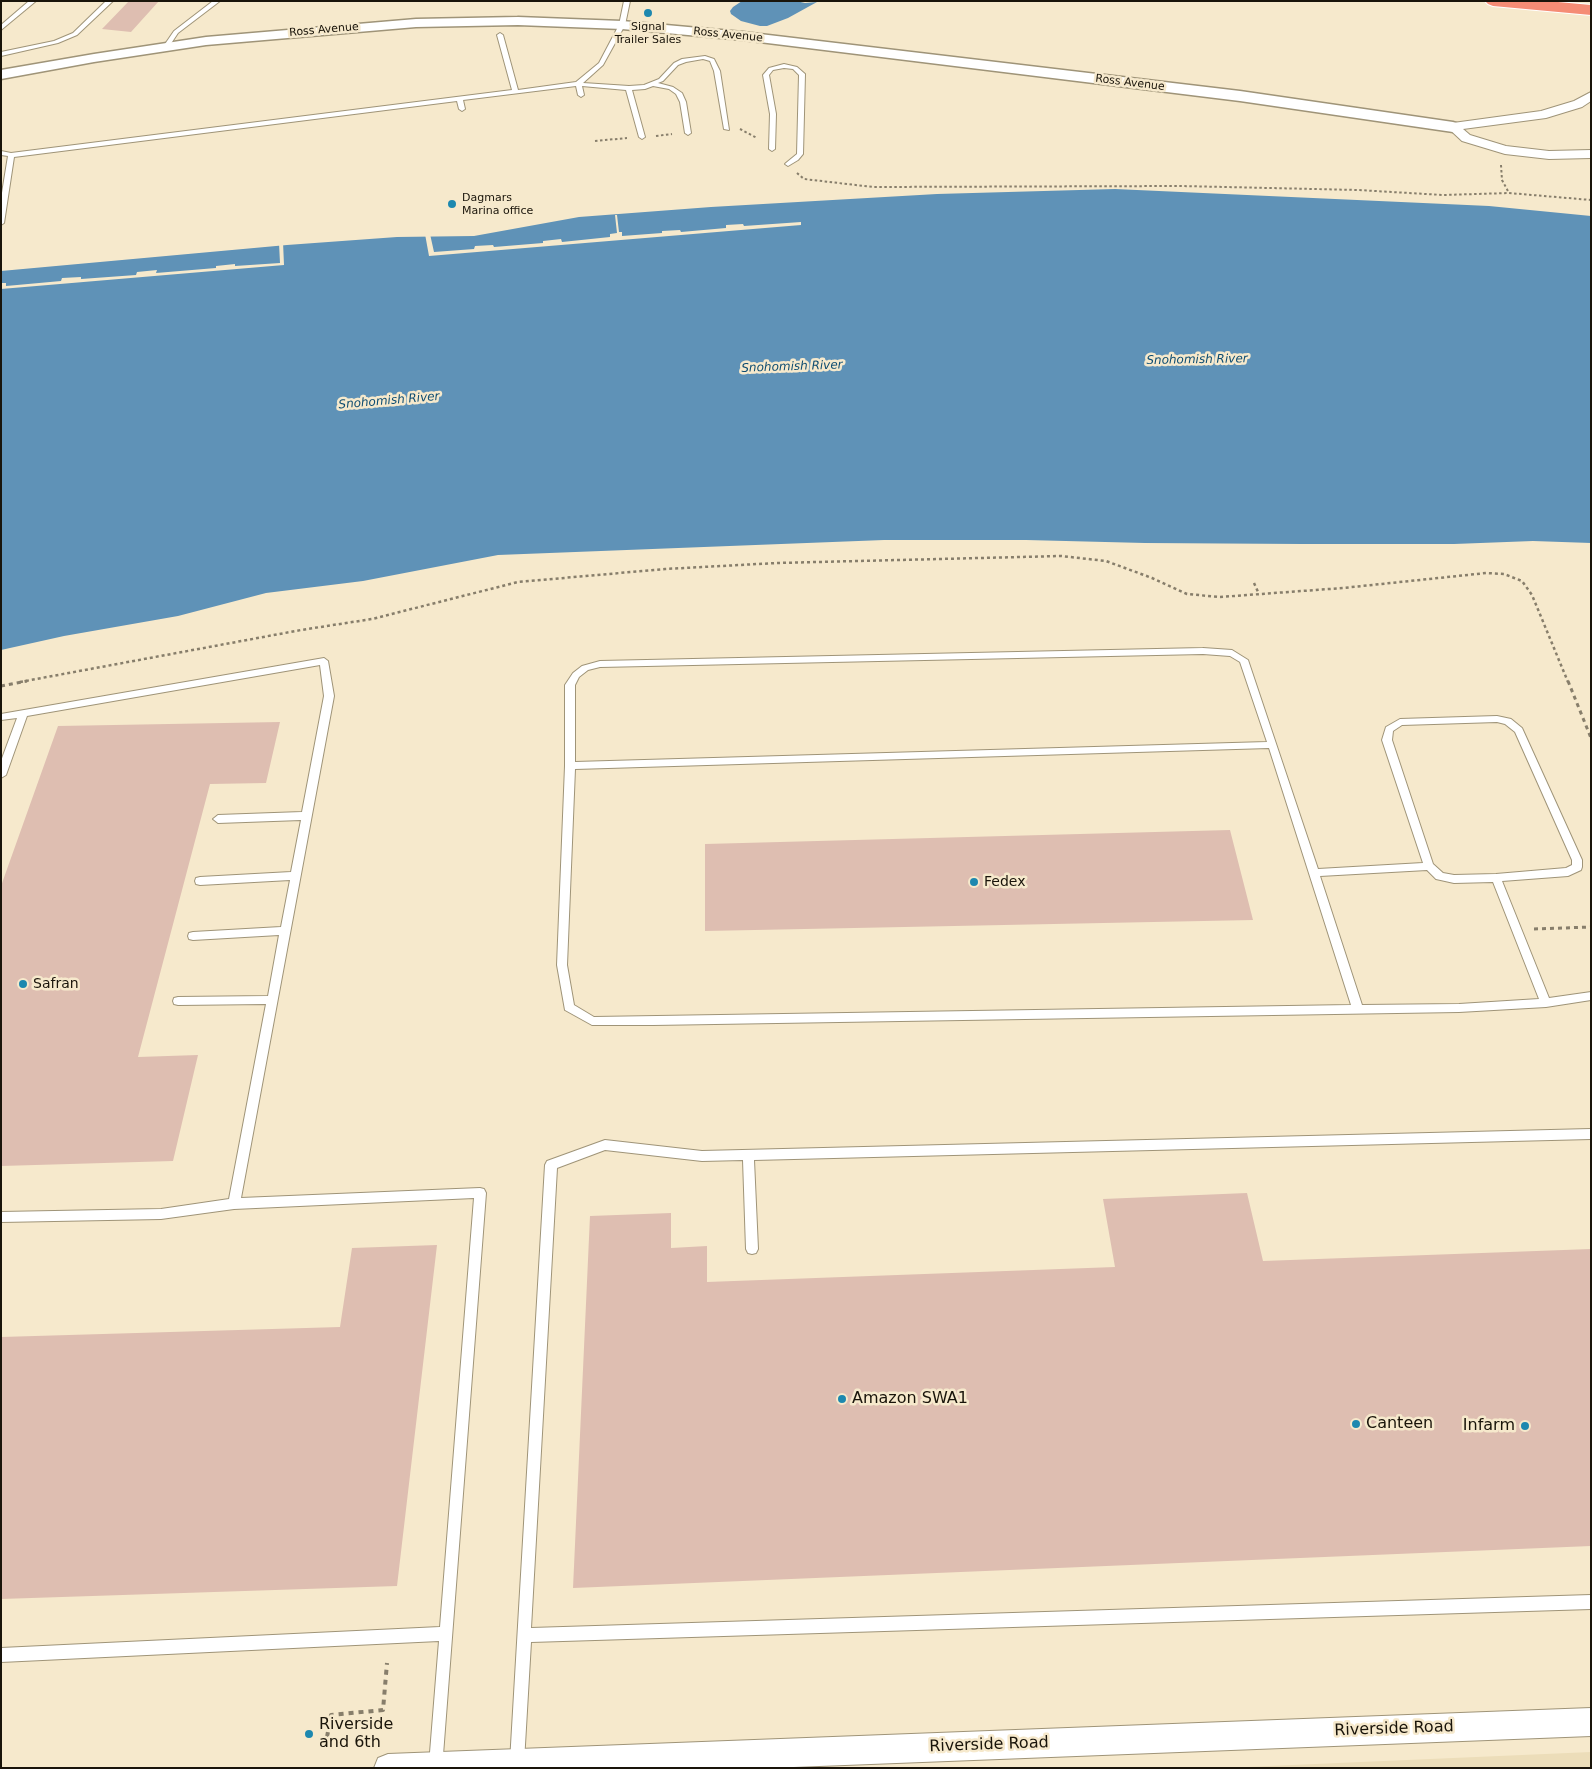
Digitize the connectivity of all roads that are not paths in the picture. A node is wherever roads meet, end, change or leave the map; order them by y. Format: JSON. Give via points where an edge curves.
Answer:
{"nodes":[{"id":1,"x":33,"y":1,"type":"edge"},
{"id":2,"x":110,"y":1,"type":"edge"},
{"id":3,"x":217,"y":1,"type":"edge"},
{"id":4,"x":627,"y":1,"type":"edge"},
{"id":5,"x":1493,"y":1,"type":"edge"},
{"id":6,"x":1591,"y":10,"type":"edge"},
{"id":7,"x":622,"y":26,"type":"junction"},
{"id":8,"x":1,"y":28,"type":"edge"},
{"id":9,"x":500,"y":34,"type":"dead end"},
{"id":10,"x":166,"y":47,"type":"junction"},
{"id":11,"x":1,"y":54,"type":"edge"},
{"id":12,"x":1,"y":75,"type":"edge"},
{"id":13,"x":578,"y":84,"type":"junction"},
{"id":14,"x":652,"y":84,"type":"junction"},
{"id":15,"x":629,"y":88,"type":"junction"},
{"id":16,"x":536,"y":89,"type":"junction"},
{"id":17,"x":516,"y":92,"type":"junction"},
{"id":18,"x":492,"y":94,"type":"junction"},
{"id":19,"x":582,"y":95,"type":"dead end"},
{"id":20,"x":1591,"y":96,"type":"edge"},
{"id":21,"x":460,"y":98,"type":"junction"},
{"id":22,"x":538,"y":98,"type":"dead end"},
{"id":23,"x":496,"y":104,"type":"dead end"},
{"id":24,"x":462,"y":109,"type":"dead end"},
{"id":25,"x":1453,"y":127,"type":"junction"},
{"id":26,"x":727,"y":129,"type":"road end"},
{"id":27,"x":688,"y":133,"type":"road end"},
{"id":28,"x":642,"y":137,"type":"road end"},
{"id":29,"x":772,"y":149,"type":"road end"},
{"id":30,"x":1,"y":153,"type":"edge"},
{"id":31,"x":1591,"y":154,"type":"edge"},
{"id":32,"x":11,"y":155,"type":"junction"},
{"id":33,"x":788,"y":164,"type":"road end"},
{"id":34,"x":1,"y":223,"type":"edge"},
{"id":35,"x":22,"y":712,"type":"junction"},
{"id":36,"x":1,"y":717,"type":"edge"},
{"id":37,"x":1273,"y":745,"type":"junction"},
{"id":38,"x":570,"y":766,"type":"junction"},
{"id":39,"x":1,"y":775,"type":"edge"},
{"id":40,"x":306,"y":816,"type":"junction"},
{"id":41,"x":218,"y":819,"type":"dead end"},
{"id":42,"x":1429,"y":866,"type":"junction"},
{"id":43,"x":1314,"y":872,"type":"junction"},
{"id":44,"x":296,"y":876,"type":"junction"},
{"id":45,"x":1496,"y":878,"type":"junction"},
{"id":46,"x":200,"y":881,"type":"dead end"},
{"id":47,"x":285,"y":931,"type":"junction"},
{"id":48,"x":193,"y":936,"type":"dead end"},
{"id":49,"x":1591,"y":996,"type":"edge"},
{"id":50,"x":272,"y":1000,"type":"junction"},
{"id":51,"x":178,"y":1001,"type":"dead end"},
{"id":52,"x":1546,"y":1003,"type":"junction"},
{"id":53,"x":1358,"y":1010,"type":"junction"},
{"id":54,"x":1591,"y":1134,"type":"edge"},
{"id":55,"x":748,"y":1155,"type":"junction"},
{"id":56,"x":234,"y":1204,"type":"junction"},
{"id":57,"x":1,"y":1216,"type":"edge"},
{"id":58,"x":752,"y":1249,"type":"dead end"},
{"id":59,"x":1591,"y":1602,"type":"edge"},
{"id":60,"x":446,"y":1634,"type":"junction"},
{"id":61,"x":524,"y":1634,"type":"junction"},
{"id":62,"x":1,"y":1656,"type":"edge"},
{"id":63,"x":1591,"y":1722,"type":"edge"},
{"id":64,"x":517,"y":1763,"type":"junction"},
{"id":65,"x":436,"y":1766,"type":"junction"},
{"id":66,"x":388,"y":1768,"type":"edge"}],
"edges":[{"from":1,"to":8,"type":"lane"},
{"from":2,"to":11,"type":"lane","via":[[75,34],[56,42]]},
{"from":3,"to":10,"type":"lane","via":[[176,32]]},
{"from":4,"to":7,"type":"lane"},
{"from":5,"to":6,"type":"highway"},
{"from":7,"to":10,"type":"street","name":"Ross Avenue","via":[[518,21],[416,23]]},
{"from":7,"to":13,"type":"lane","via":[[601,64]]},
{"from":7,"to":25,"type":"street","name":"Ross Avenue","via":[[743,36],[1240,96]]},
{"from":9,"to":17,"type":"lane"},
{"from":10,"to":12,"type":"street","name":"Ross Avenue"},
{"from":13,"to":15,"type":"lane"},
{"from":13,"to":16,"type":"lane"},
{"from":13,"to":19,"type":"lane"},
{"from":14,"to":15,"type":"lane"},
{"from":14,"to":26,"type":"lane","via":[[684,60],[703,57],[712,60],[717,70]]},
{"from":14,"to":27,"type":"lane","via":[[679,93]]},
{"from":15,"to":28,"type":"lane"},
{"from":16,"to":17,"type":"lane"},
{"from":16,"to":22,"type":"lane"},
{"from":17,"to":18,"type":"lane"},
{"from":18,"to":21,"type":"lane"},
{"from":18,"to":23,"type":"lane"},
{"from":20,"to":25,"type":"street","via":[[1578,104],[1542,115]]},
{"from":21,"to":24,"type":"lane"},
{"from":21,"to":32,"type":"lane"},
{"from":25,"to":31,"type":"street","via":[[1466,138],[1503,149],[1549,155]]},
{"from":29,"to":33,"type":"lane","via":[[772,114],[766,75],[771,69],[795,68],[802,74],[800,154]]},
{"from":30,"to":32,"type":"lane"},
{"from":32,"to":34,"type":"lane"},
{"from":35,"to":36,"type":"lane"},
{"from":35,"to":39,"type":"lane"},
{"from":35,"to":40,"type":"lane","via":[[324,660],[329,696]]},
{"from":37,"to":38,"type":"lane"},
{"from":37,"to":38,"type":"lane","via":[[1244,660],[1232,653],[1203,651],[600,664],[585,668],[570,685]]},
{"from":37,"to":43,"type":"lane"},
{"from":38,"to":53,"type":"lane","via":[[562,965],[568,1008],[592,1021]]},
{"from":40,"to":41,"type":"lane"},
{"from":40,"to":44,"type":"lane"},
{"from":42,"to":43,"type":"lane"},
{"from":42,"to":45,"type":"lane","via":[[1440,876],[1454,879]]},
{"from":42,"to":45,"type":"lane","via":[[1387,740],[1389,729],[1400,722],[1497,719],[1508,721],[1519,730],[1577,860],[1577,867],[1568,872]]},
{"from":43,"to":53,"type":"lane"},
{"from":44,"to":46,"type":"lane"},
{"from":44,"to":47,"type":"lane"},
{"from":45,"to":52,"type":"lane"},
{"from":47,"to":48,"type":"lane"},
{"from":47,"to":50,"type":"lane"},
{"from":49,"to":52,"type":"lane"},
{"from":50,"to":51,"type":"lane"},
{"from":50,"to":56,"type":"lane"},
{"from":52,"to":53,"type":"lane"},
{"from":54,"to":55,"type":"lane"},
{"from":55,"to":58,"type":"lane"},
{"from":55,"to":61,"type":"lane","via":[[702,1156],[605,1145],[551,1165]]},
{"from":56,"to":57,"type":"lane","via":[[161,1214]]},
{"from":56,"to":60,"type":"lane","via":[[480,1193]]},
{"from":59,"to":61,"type":"lane"},
{"from":60,"to":62,"type":"lane"},
{"from":60,"to":65,"type":"lane"},
{"from":61,"to":64,"type":"lane"},
{"from":63,"to":64,"type":"street","name":"Riverside Road"},
{"from":64,"to":65,"type":"street","name":"Riverside Road"},
{"from":65,"to":66,"type":"street","name":"Riverside Road"}]}
